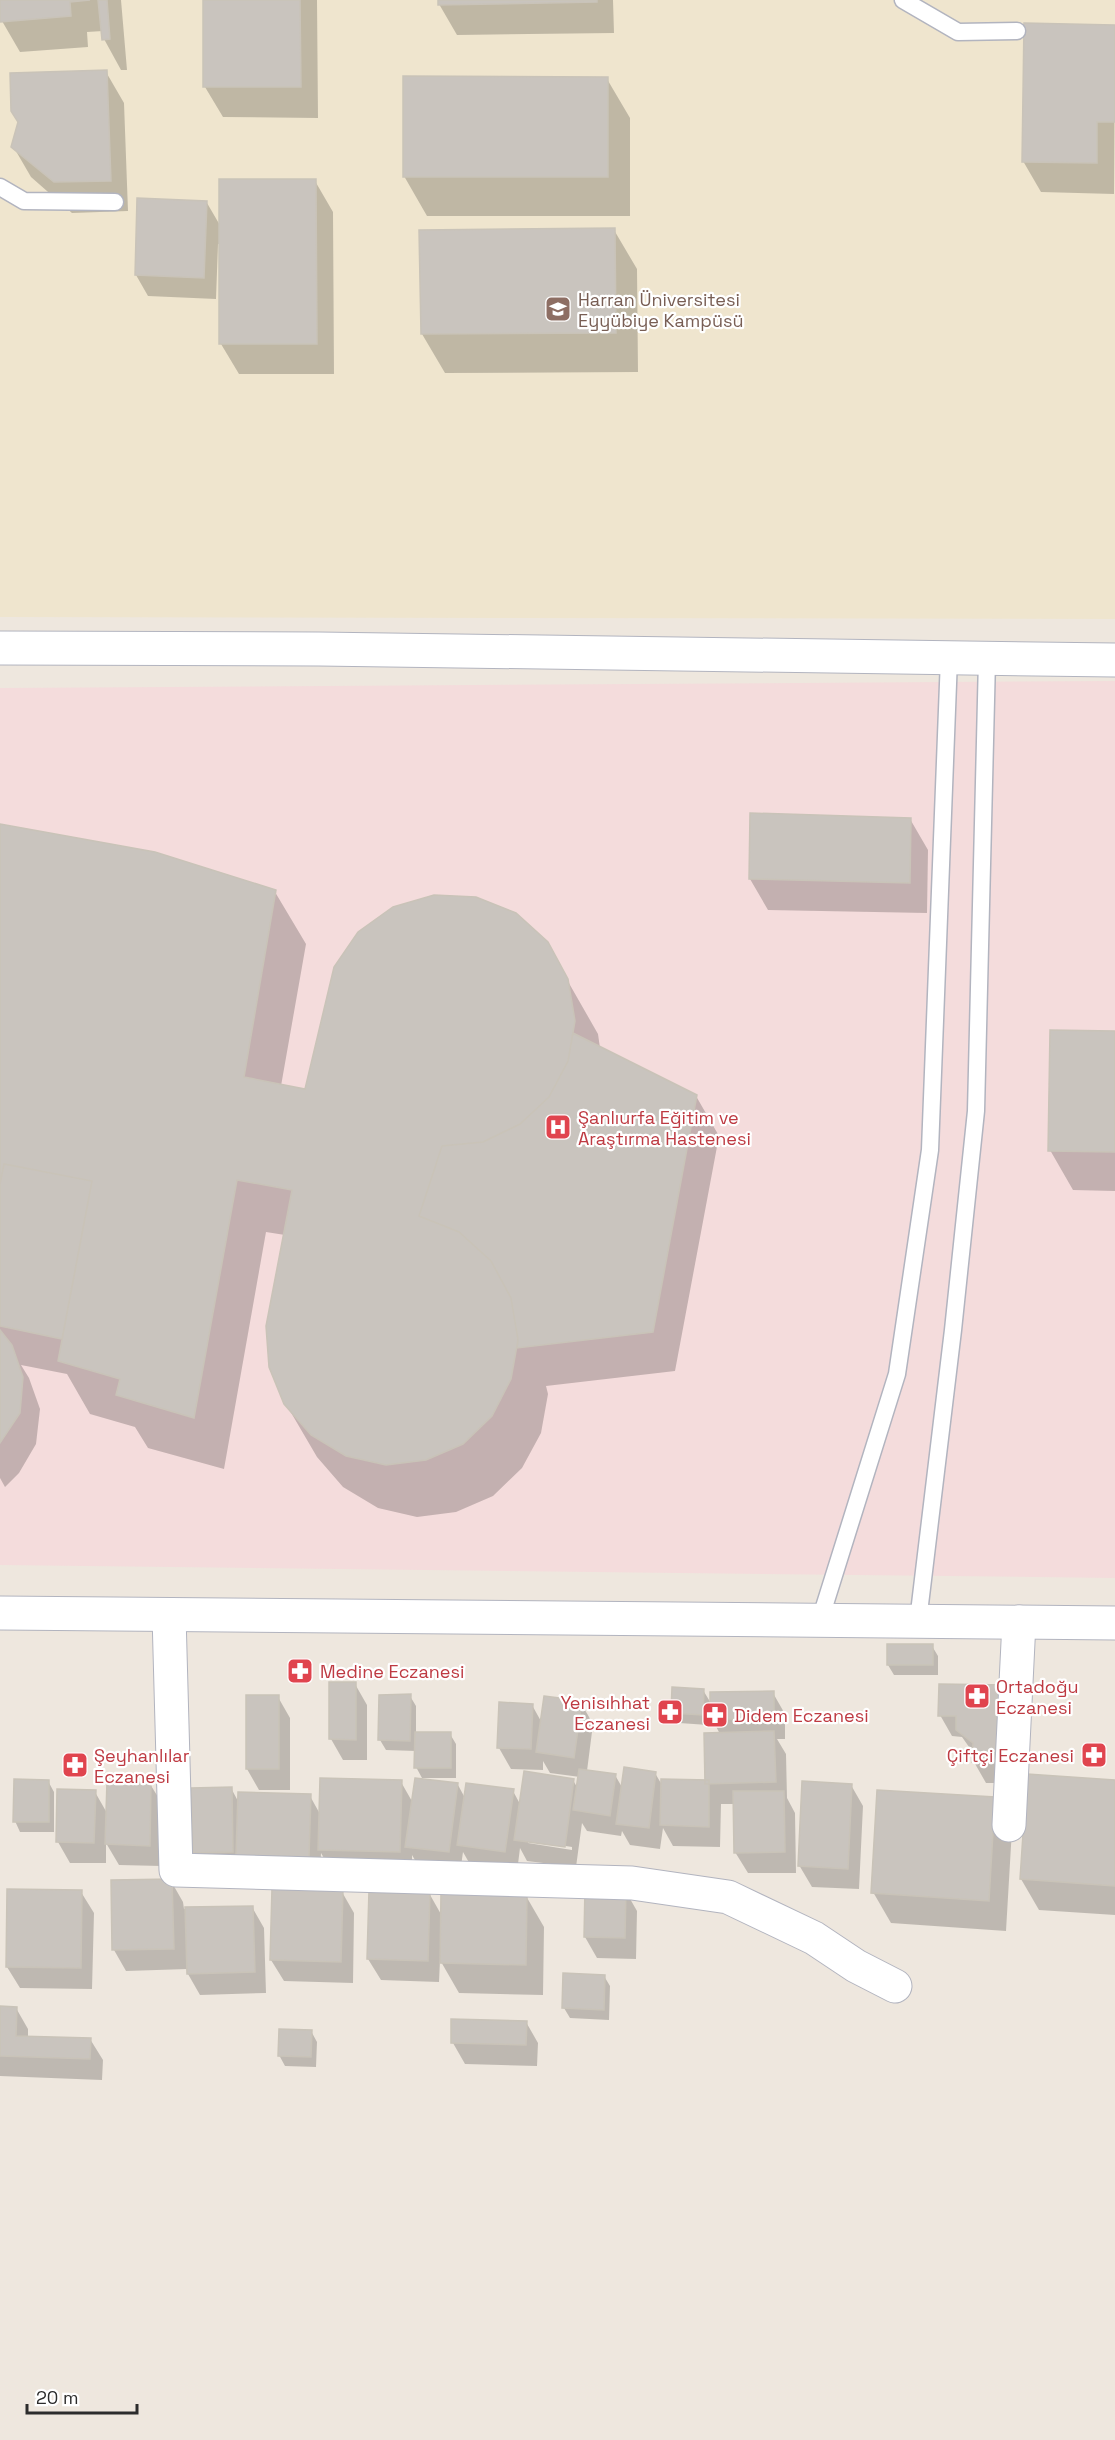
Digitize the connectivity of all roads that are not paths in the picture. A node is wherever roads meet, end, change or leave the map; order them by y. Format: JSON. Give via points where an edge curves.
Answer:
{"nodes":[{"id":1,"x":903,"y":0,"type":"edge"},
{"id":2,"x":1017,"y":31,"type":"dead end"},
{"id":3,"x":0,"y":187,"type":"edge"},
{"id":4,"x":115,"y":202,"type":"dead end"},
{"id":5,"x":0,"y":648,"type":"edge"},
{"id":6,"x":949,"y":658,"type":"junction"},
{"id":7,"x":987,"y":658,"type":"junction"},
{"id":8,"x":1115,"y":660,"type":"edge"},
{"id":9,"x":0,"y":1613,"type":"edge"},
{"id":10,"x":169,"y":1616,"type":"junction"},
{"id":11,"x":820,"y":1620,"type":"junction"},
{"id":12,"x":918,"y":1621,"type":"junction"},
{"id":13,"x":1019,"y":1622,"type":"junction"},
{"id":14,"x":1115,"y":1623,"type":"edge"},
{"id":15,"x":1009,"y":1825,"type":"dead end"},
{"id":16,"x":895,"y":1986,"type":"dead end"}],
"edges":[{"from":1,"to":2,"type":"lane","via":[[958,32]]},
{"from":3,"to":4,"type":"lane","via":[[24,201]]},
{"from":5,"to":6,"type":"street"},
{"from":6,"to":7,"type":"street"},
{"from":6,"to":11,"type":"lane","via":[[930,1150],[897,1374]]},
{"from":7,"to":8,"type":"street"},
{"from":7,"to":12,"type":"lane","via":[[976,1111]]},
{"from":9,"to":10,"type":"street"},
{"from":10,"to":11,"type":"street"},
{"from":10,"to":16,"type":"street","via":[[176,1870],[632,1883],[728,1897],[814,1938]]},
{"from":11,"to":12,"type":"street"},
{"from":12,"to":13,"type":"street"},
{"from":13,"to":14,"type":"street"},
{"from":13,"to":15,"type":"street"}]}
